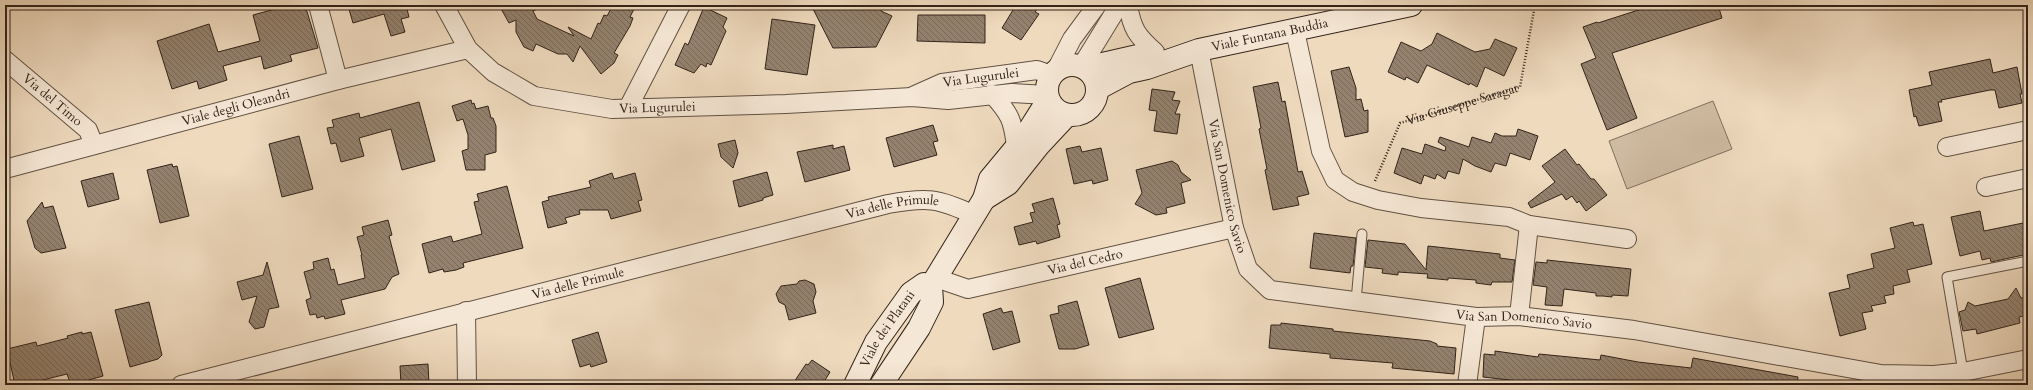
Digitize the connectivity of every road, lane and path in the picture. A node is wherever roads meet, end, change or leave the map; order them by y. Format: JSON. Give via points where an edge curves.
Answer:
{"nodes":[{"id":1,"x":318,"y":5,"type":"edge"},
{"id":2,"x":444,"y":5,"type":"edge"},
{"id":3,"x":682,"y":5,"type":"edge"},
{"id":4,"x":1097,"y":5,"type":"edge"},
{"id":5,"x":1119,"y":5,"type":"edge"},
{"id":6,"x":1128,"y":5,"type":"edge"},
{"id":7,"x":1411,"y":5,"type":"edge"},
{"id":8,"x":1535,"y":5,"type":"edge"},
{"id":9,"x":1295,"y":30,"type":"junction"},
{"id":10,"x":468,"y":49,"type":"junction"},
{"id":11,"x":1199,"y":50,"type":"junction"},
{"id":12,"x":1155,"y":52,"type":"junction"},
{"id":13,"x":5,"y":60,"type":"edge"},
{"id":14,"x":1083,"y":68,"type":"junction"},
{"id":15,"x":338,"y":80,"type":"junction"},
{"id":16,"x":1051,"y":85,"type":"junction"},
{"id":17,"x":1097,"y":89,"type":"junction"},
{"id":18,"x":992,"y":94,"type":"junction"},
{"id":19,"x":912,"y":97,"type":"junction"},
{"id":20,"x":628,"y":108,"type":"junction"},
{"id":21,"x":1067,"y":115,"type":"junction"},
{"id":22,"x":2028,"y":130,"type":"edge"},
{"id":23,"x":94,"y":145,"type":"junction"},
{"id":24,"x":1016,"y":147,"type":"junction"},
{"id":25,"x":1947,"y":147,"type":"dead end"},
{"id":26,"x":5,"y":169,"type":"edge"},
{"id":27,"x":2028,"y":178,"type":"edge"},
{"id":28,"x":1986,"y":187,"type":"dead end"},
{"id":29,"x":1368,"y":197,"type":"junction"},
{"id":30,"x":979,"y":207,"type":"junction"},
{"id":31,"x":1529,"y":224,"type":"junction"},
{"id":32,"x":1234,"y":228,"type":"junction"},
{"id":33,"x":1362,"y":234,"type":"dead end"},
{"id":34,"x":1626,"y":239,"type":"dead end"},
{"id":35,"x":2028,"y":261,"type":"edge"},
{"id":36,"x":933,"y":282,"type":"junction"},
{"id":37,"x":1356,"y":301,"type":"junction"},
{"id":38,"x":466,"y":311,"type":"junction"},
{"id":39,"x":1519,"y":316,"type":"junction"},
{"id":40,"x":1476,"y":317,"type":"junction"},
{"id":41,"x":2028,"y":359,"type":"edge"},
{"id":42,"x":1963,"y":372,"type":"junction"},
{"id":43,"x":1938,"y":380,"type":"edge"},
{"id":44,"x":181,"y":385,"type":"edge"},
{"id":45,"x":467,"y":385,"type":"edge"},
{"id":46,"x":855,"y":385,"type":"edge"},
{"id":47,"x":881,"y":385,"type":"edge"},
{"id":48,"x":1467,"y":385,"type":"edge"}],
"edges":[{"from":1,"to":15,"type":"street"},
{"from":2,"to":10,"type":"street","name":"Via Lugurulei"},
{"from":3,"to":20,"type":"street"},
{"from":4,"to":16,"type":"street","via":[[1072,40]]},
{"from":5,"to":14,"type":"street"},
{"from":6,"to":12,"type":"street","via":[[1138,37]]},
{"from":7,"to":9,"type":"main road","name":"Viale Funtana Buddia"},
{"from":8,"to":29,"type":"path","name":"Via Giuseppe Saragat","via":[[1520,87],[1400,123]]},
{"from":9,"to":11,"type":"main road","name":"Viale Funtana Buddia"},
{"from":9,"to":29,"type":"street","via":[[1322,151],[1335,180],[1353,192]]},
{"from":10,"to":15,"type":"street","name":"Viale degli Oleandri"},
{"from":10,"to":20,"type":"street","name":"Via Lugurulei","via":[[492,72],[534,96],[612,109]]},
{"from":11,"to":12,"type":"main road","name":"Viale Funtana Buddia"},
{"from":11,"to":17,"type":"main road","name":"Viale Funtana Buddia","via":[[1148,68],[1128,72]]},
{"from":11,"to":32,"type":"street","name":"Via San Domenico Savio"},
{"from":12,"to":14,"type":"main road","name":"Viale Funtana Buddia"},
{"from":13,"to":23,"type":"street","name":"Via del Timo","via":[[88,130]]},
{"from":14,"to":16,"type":"main road","via":[[1070,65]]},
{"from":14,"to":17,"type":"main road","via":[[1095,79]]},
{"from":15,"to":23,"type":"street","name":"Viale degli Oleandri"},
{"from":16,"to":18,"type":"street","name":"Via Lugurulei","via":[[1012,93]]},
{"from":16,"to":19,"type":"street","name":"Via Lugurulei","via":[[1037,70],[942,83]]},
{"from":16,"to":21,"type":"main road","via":[[1054,108]]},
{"from":16,"to":24,"type":"main road","name":"Viale dei Platani"},
{"from":17,"to":21,"type":"main road","via":[[1093,103],[1086,110]]},
{"from":18,"to":19,"type":"street","name":"Via Lugurulei","via":[[948,100]]},
{"from":18,"to":24,"type":"street","name":"Via Lugurulei","via":[[1008,112],[1014,127]]},
{"from":19,"to":20,"type":"street","name":"Via Lugurulei","via":[[786,104]]},
{"from":21,"to":30,"type":"main road","name":"Viale dei Platani","via":[[1008,184]]},
{"from":22,"to":25,"type":"street"},
{"from":23,"to":26,"type":"street","name":"Viale degli Oleandri"},
{"from":24,"to":30,"type":"main road","name":"Viale dei Platani","via":[[990,179]]},
{"from":27,"to":28,"type":"street"},
{"from":29,"to":31,"type":"street","via":[[1421,208],[1509,217]]},
{"from":30,"to":36,"type":"main road","name":"Viale dei Platani"},
{"from":30,"to":38,"type":"street","name":"Via delle Primule","via":[[919,199],[888,204]]},
{"from":31,"to":34,"type":"street"},
{"from":31,"to":39,"type":"street"},
{"from":32,"to":36,"type":"street","name":"Via del Cedro","via":[[968,289]]},
{"from":32,"to":37,"type":"street","name":"Via San Domenico Savio","via":[[1248,269],[1270,290]]},
{"from":33,"to":37,"type":"lane"},
{"from":35,"to":42,"type":"lane","via":[[1947,277]]},
{"from":36,"to":46,"type":"main road","name":"Viale dei Platani","via":[[924,284],[911,293],[876,342]]},
{"from":36,"to":47,"type":"main road","name":"Viale dei Platani","via":[[932,302],[919,328]]},
{"from":37,"to":40,"type":"street","name":"Via San Domenico Savio"},
{"from":38,"to":44,"type":"street","name":"Via delle Primule"},
{"from":38,"to":45,"type":"street"},
{"from":39,"to":40,"type":"street","name":"Via San Domenico Savio"},
{"from":39,"to":43,"type":"street","name":"Via San Domenico Savio","via":[[1634,330],[1881,374]]},
{"from":40,"to":48,"type":"street"},
{"from":41,"to":42,"type":"street","name":"Via San Domenico Savio"},
{"from":42,"to":43,"type":"street","name":"Via San Domenico Savio"}]}
